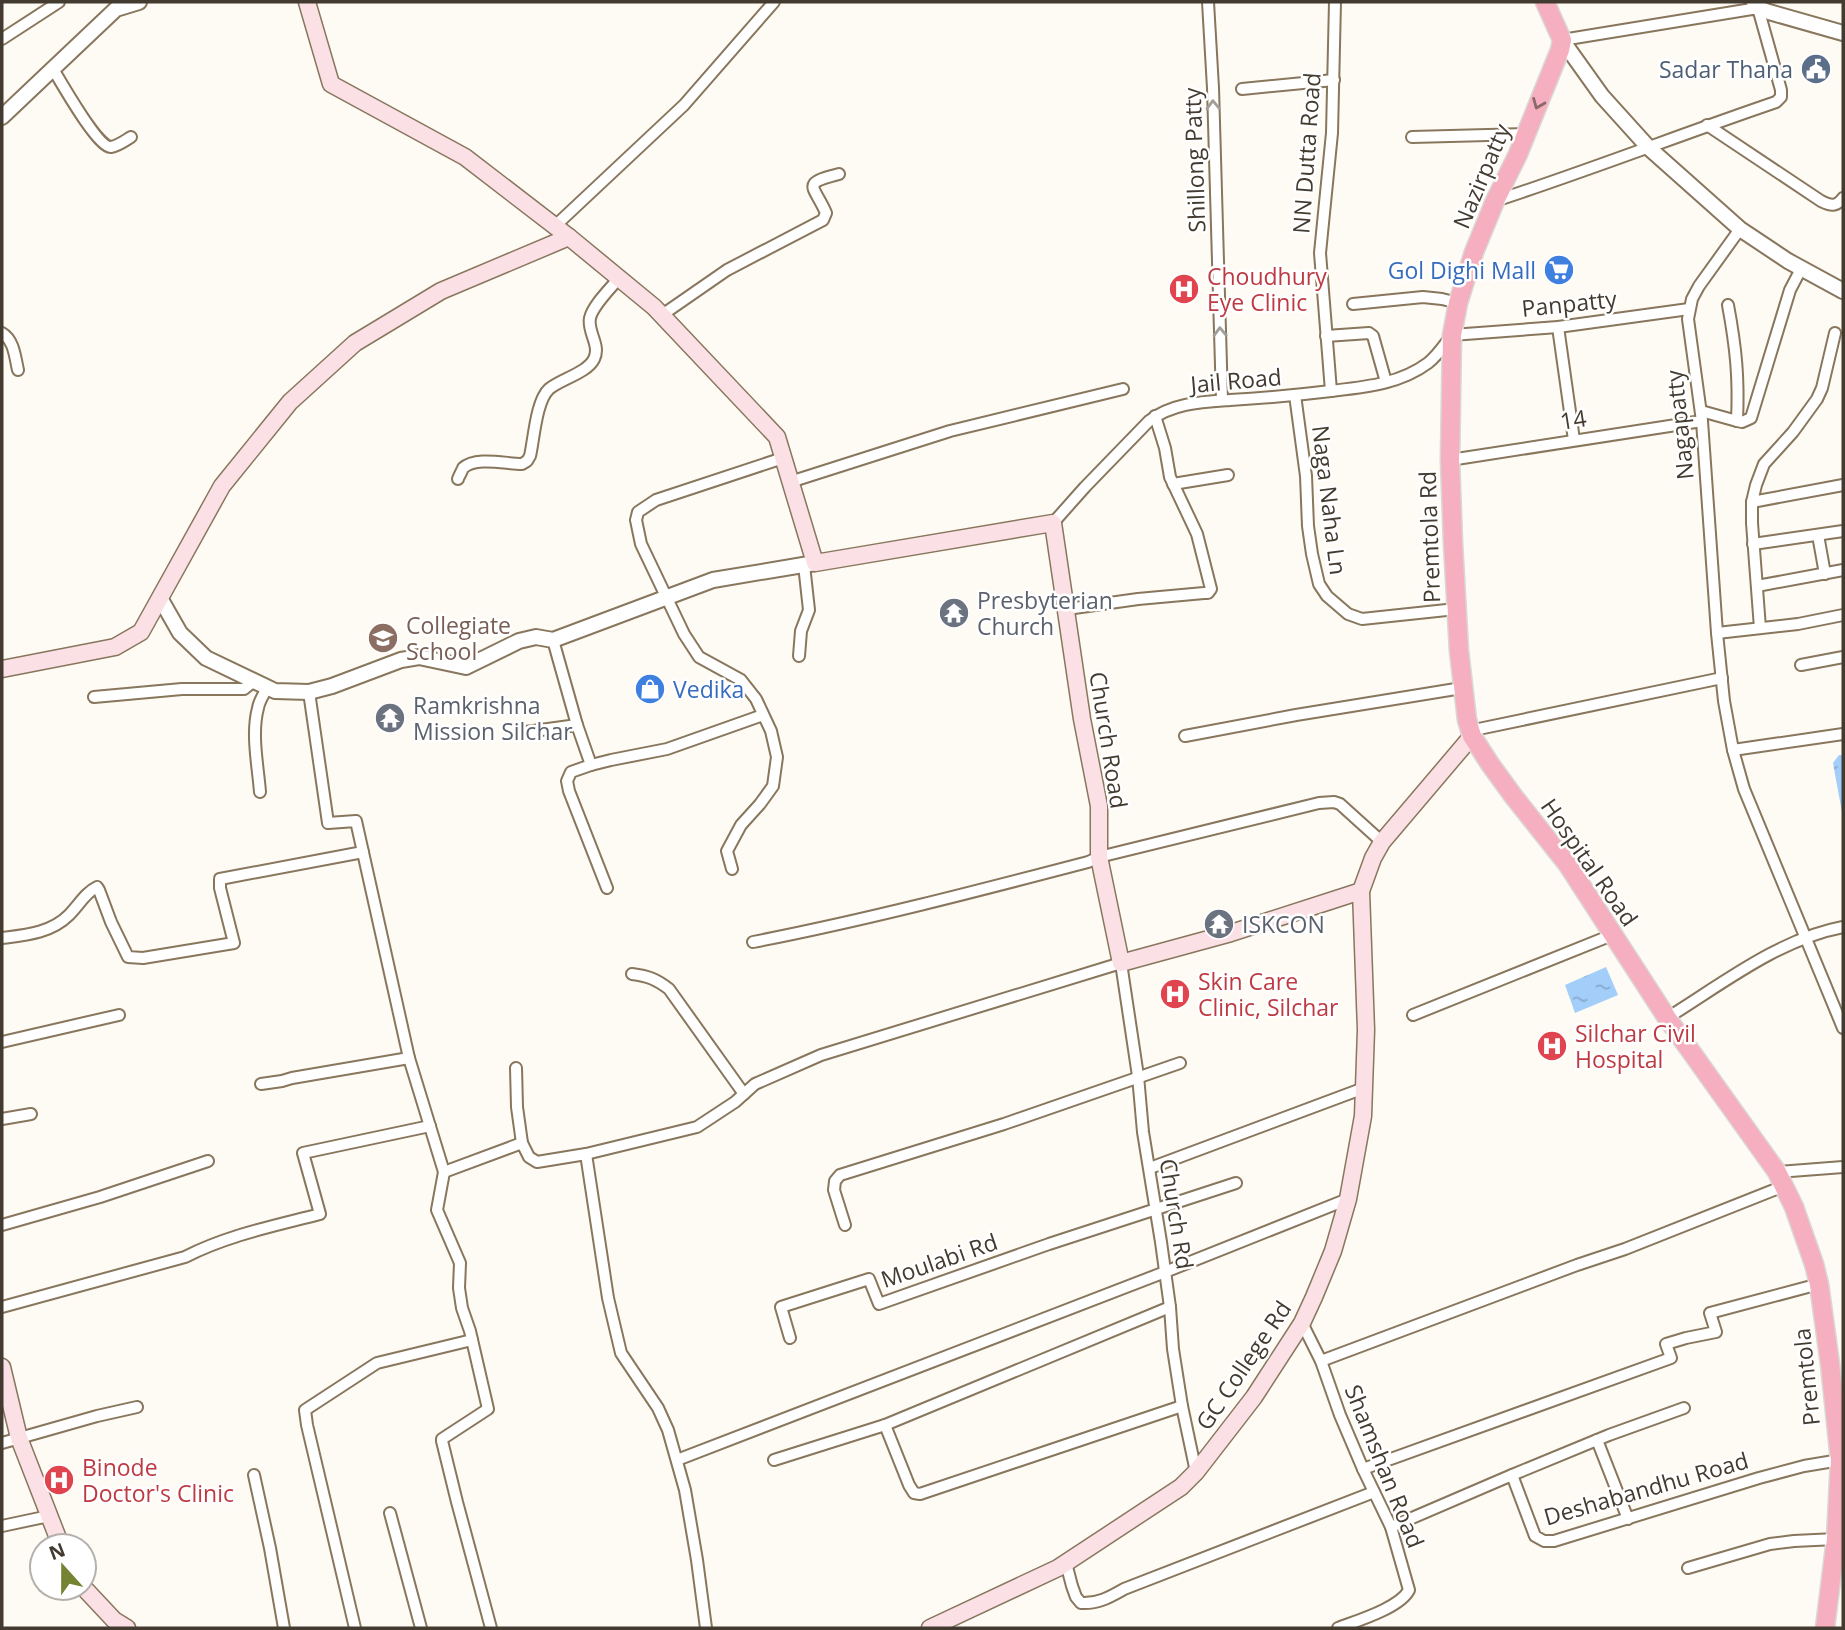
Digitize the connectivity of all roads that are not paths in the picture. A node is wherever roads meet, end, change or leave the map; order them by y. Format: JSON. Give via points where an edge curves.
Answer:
{"nodes":[{"id":1,"x":59,"y":2,"type":"edge"},
{"id":2,"x":139,"y":2,"type":"edge"},
{"id":3,"x":307,"y":2,"type":"edge"},
{"id":4,"x":774,"y":2,"type":"edge"},
{"id":5,"x":1208,"y":2,"type":"edge"},
{"id":6,"x":1335,"y":2,"type":"edge"},
{"id":7,"x":1545,"y":2,"type":"edge"},
{"id":8,"x":120,"y":4,"type":"edge"},
{"id":9,"x":1756,"y":5,"type":"edge"},
{"id":10,"x":1843,"y":33,"type":"edge"},
{"id":11,"x":2,"y":39,"type":"edge"},
{"id":12,"x":1562,"y":40,"type":"junction"},
{"id":13,"x":53,"y":69,"type":"junction"},
{"id":14,"x":1334,"y":80,"type":"junction"},
{"id":15,"x":1241,"y":89,"type":"dead end"},
{"id":16,"x":2,"y":117,"type":"edge"},
{"id":17,"x":1707,"y":125,"type":"junction"},
{"id":18,"x":1526,"y":134,"type":"junction"},
{"id":19,"x":131,"y":137,"type":"dead end"},
{"id":20,"x":1412,"y":137,"type":"dead end"},
{"id":21,"x":1649,"y":148,"type":"junction"},
{"id":22,"x":839,"y":174,"type":"dead end"},
{"id":23,"x":1843,"y":198,"type":"edge"},
{"id":24,"x":1495,"y":201,"type":"junction"},
{"id":25,"x":555,"y":226,"type":"junction"},
{"id":26,"x":1740,"y":229,"type":"junction"},
{"id":27,"x":569,"y":237,"type":"junction"},
{"id":28,"x":1801,"y":269,"type":"junction"},
{"id":29,"x":619,"y":278,"type":"junction"},
{"id":30,"x":1843,"y":291,"type":"edge"},
{"id":31,"x":1458,"y":303,"type":"junction"},
{"id":32,"x":1353,"y":304,"type":"dead end"},
{"id":33,"x":1728,"y":305,"type":"dead end"},
{"id":34,"x":1689,"y":309,"type":"junction"},
{"id":35,"x":662,"y":315,"type":"junction"},
{"id":36,"x":1558,"y":327,"type":"junction"},
{"id":37,"x":2,"y":333,"type":"edge"},
{"id":38,"x":1835,"y":333,"type":"dead end"},
{"id":39,"x":1452,"y":335,"type":"junction"},
{"id":40,"x":1326,"y":336,"type":"junction"},
{"id":41,"x":18,"y":370,"type":"dead end"},
{"id":42,"x":1386,"y":382,"type":"junction"},
{"id":43,"x":1124,"y":389,"type":"dead end"},
{"id":44,"x":1331,"y":391,"type":"junction"},
{"id":45,"x":1296,"y":396,"type":"junction"},
{"id":46,"x":1222,"y":400,"type":"junction"},
{"id":47,"x":1155,"y":416,"type":"junction"},
{"id":48,"x":1701,"y":416,"type":"junction"},
{"id":49,"x":1737,"y":421,"type":"junction"},
{"id":50,"x":1574,"y":440,"type":"junction"},
{"id":51,"x":783,"y":458,"type":"junction"},
{"id":52,"x":1450,"y":460,"type":"junction"},
{"id":53,"x":1228,"y":475,"type":"dead end"},
{"id":54,"x":458,"y":478,"type":"dead end"},
{"id":55,"x":790,"y":482,"type":"junction"},
{"id":56,"x":1172,"y":484,"type":"junction"},
{"id":57,"x":1843,"y":485,"type":"edge"},
{"id":58,"x":1752,"y":502,"type":"junction"},
{"id":59,"x":1053,"y":523,"type":"junction"},
{"id":60,"x":1843,"y":531,"type":"edge"},
{"id":61,"x":1818,"y":535,"type":"junction"},
{"id":62,"x":1753,"y":544,"type":"junction"},
{"id":63,"x":810,"y":564,"type":"junction"},
{"id":64,"x":1843,"y":570,"type":"edge"},
{"id":65,"x":1825,"y":574,"type":"junction"},
{"id":66,"x":1757,"y":586,"type":"junction"},
{"id":67,"x":666,"y":596,"type":"junction"},
{"id":68,"x":160,"y":598,"type":"junction"},
{"id":69,"x":1067,"y":609,"type":"junction"},
{"id":70,"x":1456,"y":609,"type":"junction"},
{"id":71,"x":1843,"y":615,"type":"edge"},
{"id":72,"x":1760,"y":628,"type":"junction"},
{"id":73,"x":1717,"y":632,"type":"junction"},
{"id":74,"x":553,"y":640,"type":"junction"},
{"id":75,"x":799,"y":656,"type":"dead end"},
{"id":76,"x":1843,"y":657,"type":"edge"},
{"id":77,"x":1801,"y":664,"type":"dead end"},
{"id":78,"x":2,"y":669,"type":"edge"},
{"id":79,"x":1722,"y":678,"type":"junction"},
{"id":80,"x":261,"y":684,"type":"junction"},
{"id":81,"x":1462,"y":688,"type":"junction"},
{"id":82,"x":309,"y":692,"type":"junction"},
{"id":83,"x":94,"y":697,"type":"dead end"},
{"id":84,"x":763,"y":715,"type":"junction"},
{"id":85,"x":577,"y":725,"type":"junction"},
{"id":86,"x":526,"y":732,"type":"dead end"},
{"id":87,"x":1471,"y":734,"type":"junction"},
{"id":88,"x":1843,"y":734,"type":"edge"},
{"id":89,"x":1185,"y":736,"type":"dead end"},
{"id":90,"x":1733,"y":750,"type":"junction"},
{"id":91,"x":591,"y":765,"type":"junction"},
{"id":92,"x":260,"y":792,"type":"dead end"},
{"id":93,"x":1382,"y":842,"type":"junction"},
{"id":94,"x":363,"y":852,"type":"junction"},
{"id":95,"x":1099,"y":857,"type":"junction"},
{"id":96,"x":732,"y":869,"type":"dead end"},
{"id":97,"x":607,"y":888,"type":"dead end"},
{"id":98,"x":1361,"y":891,"type":"junction"},
{"id":99,"x":1843,"y":927,"type":"edge"},
{"id":100,"x":1612,"y":935,"type":"junction"},
{"id":101,"x":1806,"y":936,"type":"junction"},
{"id":102,"x":2,"y":938,"type":"edge"},
{"id":103,"x":753,"y":942,"type":"dead end"},
{"id":104,"x":1121,"y":963,"type":"junction"},
{"id":105,"x":632,"y":974,"type":"dead end"},
{"id":106,"x":119,"y":1015,"type":"dead end"},
{"id":107,"x":1413,"y":1015,"type":"dead end"},
{"id":108,"x":1667,"y":1018,"type":"junction"},
{"id":109,"x":1843,"y":1028,"type":"edge"},
{"id":110,"x":2,"y":1042,"type":"edge"},
{"id":111,"x":409,"y":1058,"type":"junction"},
{"id":112,"x":1180,"y":1063,"type":"dead end"},
{"id":113,"x":516,"y":1068,"type":"dead end"},
{"id":114,"x":1138,"y":1076,"type":"junction"},
{"id":115,"x":261,"y":1084,"type":"dead end"},
{"id":116,"x":1364,"y":1088,"type":"junction"},
{"id":117,"x":744,"y":1094,"type":"junction"},
{"id":118,"x":31,"y":1114,"type":"dead end"},
{"id":119,"x":2,"y":1119,"type":"edge"},
{"id":120,"x":430,"y":1126,"type":"junction"},
{"id":121,"x":523,"y":1143,"type":"junction"},
{"id":122,"x":586,"y":1154,"type":"junction"},
{"id":123,"x":208,"y":1161,"type":"dead end"},
{"id":124,"x":1843,"y":1167,"type":"edge"},
{"id":125,"x":1150,"y":1168,"type":"junction"},
{"id":126,"x":444,"y":1172,"type":"junction"},
{"id":127,"x":1780,"y":1179,"type":"junction"},
{"id":128,"x":1236,"y":1183,"type":"dead end"},
{"id":129,"x":1348,"y":1199,"type":"junction"},
{"id":130,"x":1156,"y":1208,"type":"junction"},
{"id":131,"x":2,"y":1225,"type":"edge"},
{"id":132,"x":845,"y":1225,"type":"dead end"},
{"id":133,"x":1165,"y":1272,"type":"junction"},
{"id":134,"x":1819,"y":1284,"type":"junction"},
{"id":135,"x":2,"y":1307,"type":"edge"},
{"id":136,"x":1170,"y":1307,"type":"junction"},
{"id":137,"x":1302,"y":1323,"type":"junction"},
{"id":138,"x":790,"y":1338,"type":"dead end"},
{"id":139,"x":472,"y":1340,"type":"junction"},
{"id":140,"x":1321,"y":1361,"type":"junction"},
{"id":141,"x":2,"y":1369,"type":"edge"},
{"id":142,"x":1182,"y":1406,"type":"junction"},
{"id":143,"x":137,"y":1407,"type":"dead end"},
{"id":144,"x":1684,"y":1408,"type":"dead end"},
{"id":145,"x":885,"y":1425,"type":"junction"},
{"id":146,"x":19,"y":1438,"type":"junction"},
{"id":147,"x":1597,"y":1440,"type":"junction"},
{"id":148,"x":2,"y":1443,"type":"edge"},
{"id":149,"x":677,"y":1460,"type":"junction"},
{"id":150,"x":774,"y":1460,"type":"dead end"},
{"id":151,"x":1840,"y":1460,"type":"junction"},
{"id":152,"x":1363,"y":1469,"type":"junction"},
{"id":153,"x":1196,"y":1472,"type":"junction"},
{"id":154,"x":254,"y":1475,"type":"dead end"},
{"id":155,"x":1513,"y":1475,"type":"junction"},
{"id":156,"x":1374,"y":1492,"type":"junction"},
{"id":157,"x":390,"y":1513,"type":"dead end"},
{"id":158,"x":49,"y":1516,"type":"junction"},
{"id":159,"x":1628,"y":1519,"type":"junction"},
{"id":160,"x":2,"y":1526,"type":"edge"},
{"id":161,"x":1391,"y":1527,"type":"junction"},
{"id":162,"x":55,"y":1532,"type":"edge"},
{"id":163,"x":1836,"y":1539,"type":"junction"},
{"id":164,"x":1066,"y":1563,"type":"junction"},
{"id":165,"x":1688,"y":1568,"type":"dead end"},
{"id":166,"x":97,"y":1602,"type":"edge"},
{"id":167,"x":127,"y":1628,"type":"edge"},
{"id":168,"x":284,"y":1628,"type":"edge"},
{"id":169,"x":355,"y":1628,"type":"edge"},
{"id":170,"x":421,"y":1628,"type":"edge"},
{"id":171,"x":491,"y":1628,"type":"edge"},
{"id":172,"x":706,"y":1628,"type":"edge"},
{"id":173,"x":930,"y":1628,"type":"edge"},
{"id":174,"x":1338,"y":1628,"type":"edge"},
{"id":175,"x":1825,"y":1628,"type":"edge"}],
"edges":[{"from":1,"to":11,"type":"street"},
{"from":2,"to":8,"type":"street"},
{"from":3,"to":25,"type":"main road","via":[[331,84],[465,157]]},
{"from":4,"to":25,"type":"street","via":[[684,105]]},
{"from":46,"to":5,"type":"street","name":"Shillong Patty","one_way":true},
{"from":6,"to":14,"type":"street","name":"NN Dutta Road"},
{"from":7,"to":12,"type":"highway"},
{"from":8,"to":13,"type":"street"},
{"from":9,"to":10,"type":"street"},
{"from":9,"to":12,"type":"street"},
{"from":9,"to":17,"type":"street","via":[[1781,97]]},
{"from":12,"to":18,"type":"highway","name":"Nazirpatty","one_way":true},
{"from":12,"to":21,"type":"street","via":[[1602,96]]},
{"from":13,"to":16,"type":"street"},
{"from":13,"to":19,"type":"street","via":[[102,142],[112,147]]},
{"from":14,"to":15,"type":"street"},
{"from":14,"to":40,"type":"street","name":"NN Dutta Road","via":[[1320,253]]},
{"from":17,"to":21,"type":"street"},
{"from":17,"to":23,"type":"street","via":[[1821,201],[1832,205]]},
{"from":18,"to":20,"type":"street"},
{"from":18,"to":24,"type":"highway","name":"Nazirpatty"},
{"from":21,"to":24,"type":"street"},
{"from":21,"to":26,"type":"street"},
{"from":22,"to":35,"type":"street","via":[[813,186],[826,214],[823,220],[727,270]]},
{"from":24,"to":31,"type":"highway","name":"Nazirpatty"},
{"from":25,"to":27,"type":"main road"},
{"from":26,"to":28,"type":"street"},
{"from":26,"to":34,"type":"street","via":[[1699,286]]},
{"from":27,"to":29,"type":"main road"},
{"from":27,"to":68,"type":"main road","via":[[440,291],[355,342],[290,402],[222,486]]},
{"from":28,"to":30,"type":"street"},
{"from":28,"to":49,"type":"street","via":[[1783,311],[1754,413],[1748,420]]},
{"from":29,"to":35,"type":"main road"},
{"from":29,"to":54,"type":"street","via":[[590,318],[597,349],[590,366],[548,390],[541,400],[527,461],[471,464]]},
{"from":31,"to":32,"type":"street","via":[[1423,297]]},
{"from":31,"to":39,"type":"highway","name":"Nazirpatty"},
{"from":33,"to":49,"type":"street","via":[[1739,379]]},
{"from":34,"to":36,"type":"street","name":"Panpatty"},
{"from":34,"to":48,"type":"street","name":"Nagapatty"},
{"from":35,"to":51,"type":"main road","via":[[776,437]]},
{"from":36,"to":39,"type":"street","name":"Panpatty"},
{"from":36,"to":50,"type":"street"},
{"from":37,"to":41,"type":"street","via":[[11,342]]},
{"from":38,"to":58,"type":"street","via":[[1817,399],[1764,464]]},
{"from":39,"to":42,"type":"street","name":"Jail Road","via":[[1429,362]]},
{"from":39,"to":52,"type":"highway","name":"Premtola Rd"},
{"from":40,"to":42,"type":"street","via":[[1373,336]]},
{"from":40,"to":44,"type":"street","name":"NN Dutta Road"},
{"from":42,"to":44,"type":"street","name":"Jail Road"},
{"from":43,"to":55,"type":"street","via":[[950,431]]},
{"from":44,"to":45,"type":"street","name":"Jail Road"},
{"from":45,"to":46,"type":"street","name":"Jail Road"},
{"from":45,"to":70,"type":"street","name":"Naga Naha Ln","via":[[1308,526],[1323,592],[1348,614],[1362,619]]},
{"from":46,"to":47,"type":"street","name":"Jail Road","via":[[1174,407]]},
{"from":47,"to":56,"type":"street"},
{"from":47,"to":59,"type":"street","name":"Jail Road"},
{"from":48,"to":49,"type":"street"},
{"from":48,"to":50,"type":"street","name":"14"},
{"from":48,"to":73,"type":"street","name":"Nagapatty"},
{"from":50,"to":52,"type":"street","name":"14"},
{"from":51,"to":55,"type":"main road"},
{"from":51,"to":67,"type":"street","via":[[656,500],[638,512],[641,544]]},
{"from":52,"to":70,"type":"highway","name":"Premtola Rd"},
{"from":53,"to":56,"type":"street"},
{"from":55,"to":63,"type":"main road"},
{"from":56,"to":69,"type":"street","via":[[1197,534],[1211,589],[1208,593]]},
{"from":57,"to":58,"type":"street"},
{"from":58,"to":62,"type":"street"},
{"from":59,"to":63,"type":"main road"},
{"from":59,"to":69,"type":"main road","name":"Church Road"},
{"from":60,"to":61,"type":"street"},
{"from":61,"to":62,"type":"street"},
{"from":61,"to":65,"type":"street"},
{"from":62,"to":66,"type":"street"},
{"from":63,"to":67,"type":"street","via":[[713,580]]},
{"from":63,"to":75,"type":"street","via":[[810,610],[801,631]]},
{"from":64,"to":65,"type":"street"},
{"from":65,"to":66,"type":"street"},
{"from":66,"to":72,"type":"street"},
{"from":67,"to":74,"type":"street"},
{"from":67,"to":84,"type":"street","via":[[699,657],[741,680]]},
{"from":68,"to":78,"type":"main road","via":[[141,632],[115,647]]},
{"from":68,"to":80,"type":"street","via":[[180,633],[206,658]]},
{"from":69,"to":95,"type":"main road","name":"Church Road","via":[[1099,806]]},
{"from":70,"to":81,"type":"highway","name":"Premtola Rd"},
{"from":71,"to":72,"type":"street"},
{"from":72,"to":73,"type":"street"},
{"from":73,"to":79,"type":"street","name":"Nagapatty"},
{"from":74,"to":82,"type":"street","via":[[519,641],[467,667],[419,657],[401,660]]},
{"from":74,"to":85,"type":"street"},
{"from":76,"to":77,"type":"street"},
{"from":79,"to":87,"type":"street"},
{"from":79,"to":90,"type":"street","name":"Nagapatty"},
{"from":80,"to":82,"type":"street","via":[[275,691]]},
{"from":80,"to":83,"type":"street","via":[[244,689]]},
{"from":80,"to":92,"type":"street","via":[[255,733]]},
{"from":81,"to":87,"type":"highway","name":"Premtola Rd"},
{"from":81,"to":89,"type":"street"},
{"from":82,"to":94,"type":"street","via":[[328,823],[356,821]]},
{"from":84,"to":91,"type":"street","via":[[667,749]]},
{"from":84,"to":96,"type":"street","via":[[777,757],[773,786],[741,825],[727,851]]},
{"from":85,"to":86,"type":"street"},
{"from":85,"to":91,"type":"street"},
{"from":87,"to":93,"type":"main road","name":"GC College Rd"},
{"from":87,"to":100,"type":"highway","name":"Hospital Road","via":[[1568,865]]},
{"from":88,"to":90,"type":"street"},
{"from":90,"to":101,"type":"street","name":"Nagapatty","via":[[1755,817]]},
{"from":91,"to":97,"type":"street","via":[[571,772],[567,780]]},
{"from":93,"to":95,"type":"street","via":[[1340,804],[1328,802]]},
{"from":93,"to":98,"type":"main road","name":"GC College Rd"},
{"from":94,"to":102,"type":"street","via":[[220,879],[234,943],[128,957],[97,887],[53,927]]},
{"from":94,"to":111,"type":"street"},
{"from":95,"to":103,"type":"street","via":[[945,899]]},
{"from":95,"to":104,"type":"main road","name":"Church Road"},
{"from":98,"to":104,"type":"main road"},
{"from":98,"to":116,"type":"main road","name":"GC College Rd"},
{"from":99,"to":101,"type":"street"},
{"from":100,"to":107,"type":"street"},
{"from":100,"to":108,"type":"highway","name":"Hospital Road"},
{"from":101,"to":108,"type":"street"},
{"from":101,"to":109,"type":"street","name":"Nagapatty"},
{"from":104,"to":114,"type":"street","name":"Church Rd"},
{"from":104,"to":117,"type":"street","via":[[821,1055],[755,1084]]},
{"from":105,"to":117,"type":"street","via":[[648,976],[669,989]]},
{"from":106,"to":110,"type":"street"},
{"from":108,"to":127,"type":"highway","name":"Premtola"},
{"from":111,"to":115,"type":"street"},
{"from":111,"to":120,"type":"street"},
{"from":112,"to":114,"type":"street"},
{"from":113,"to":121,"type":"street"},
{"from":114,"to":125,"type":"street","name":"Church Rd"},
{"from":114,"to":132,"type":"street","via":[[840,1175],[834,1190]]},
{"from":116,"to":125,"type":"street"},
{"from":116,"to":129,"type":"main road","name":"GC College Rd"},
{"from":117,"to":122,"type":"street","via":[[697,1127]]},
{"from":118,"to":119,"type":"street"},
{"from":120,"to":126,"type":"street"},
{"from":120,"to":135,"type":"street","via":[[303,1153],[320,1214]]},
{"from":121,"to":122,"type":"street","via":[[537,1162]]},
{"from":121,"to":126,"type":"street"},
{"from":122,"to":149,"type":"street","via":[[621,1353],[658,1408]]},
{"from":123,"to":131,"type":"street"},
{"from":124,"to":127,"type":"street"},
{"from":125,"to":130,"type":"street","name":"Church Rd"},
{"from":126,"to":139,"type":"street","via":[[437,1210],[460,1263],[461,1308]]},
{"from":127,"to":134,"type":"highway","name":"Premtola"},
{"from":127,"to":140,"type":"street","via":[[1625,1249]]},
{"from":128,"to":130,"type":"street"},
{"from":129,"to":133,"type":"street"},
{"from":129,"to":137,"type":"main road","name":"GC College Rd","via":[[1333,1251]]},
{"from":130,"to":133,"type":"street","name":"Church Rd"},
{"from":130,"to":138,"type":"street","name":"Moulabi Rd","via":[[879,1304],[869,1279],[781,1307]]},
{"from":133,"to":136,"type":"street","name":"Church Rd"},
{"from":133,"to":149,"type":"street"},
{"from":134,"to":151,"type":"highway","name":"Premtola"},
{"from":134,"to":152,"type":"street","via":[[1710,1313],[1716,1332],[1666,1344],[1671,1358]]},
{"from":136,"to":142,"type":"street","name":"Church Rd"},
{"from":136,"to":145,"type":"street"},
{"from":137,"to":140,"type":"street","name":"Shamshan Road"},
{"from":137,"to":153,"type":"main road","name":"GC College Rd","via":[[1254,1397]]},
{"from":139,"to":169,"type":"street","via":[[377,1363],[305,1410]]},
{"from":139,"to":171,"type":"street","via":[[488,1409],[442,1441]]},
{"from":140,"to":152,"type":"street","name":"Shamshan Road"},
{"from":141,"to":146,"type":"main road"},
{"from":142,"to":145,"type":"street","via":[[920,1494],[909,1485]]},
{"from":142,"to":153,"type":"street","name":"Church Rd"},
{"from":143,"to":146,"type":"street"},
{"from":144,"to":147,"type":"street"},
{"from":145,"to":150,"type":"street"},
{"from":146,"to":148,"type":"street"},
{"from":146,"to":158,"type":"main road"},
{"from":147,"to":155,"type":"street"},
{"from":147,"to":159,"type":"street"},
{"from":149,"to":172,"type":"street"},
{"from":151,"to":159,"type":"street","name":"Deshabandhu Road","via":[[1759,1478]]},
{"from":151,"to":163,"type":"highway","name":"Premtola"},
{"from":152,"to":156,"type":"street","name":"Shamshan Road"},
{"from":153,"to":164,"type":"main road","name":"GC College Rd","via":[[1181,1487]]},
{"from":154,"to":168,"type":"street"},
{"from":155,"to":159,"type":"street","name":"Deshabandhu Road","via":[[1538,1539],[1554,1541]]},
{"from":155,"to":161,"type":"street"},
{"from":156,"to":161,"type":"street","name":"Shamshan Road"},
{"from":156,"to":164,"type":"street","via":[[1091,1604],[1076,1597]]},
{"from":157,"to":170,"type":"street"},
{"from":158,"to":160,"type":"street"},
{"from":158,"to":162,"type":"main road"},
{"from":161,"to":174,"type":"street","name":"Shamshan Road","via":[[1407,1595]]},
{"from":163,"to":165,"type":"street","via":[[1770,1544]]},
{"from":163,"to":175,"type":"highway","name":"Premtola","via":[[1832,1605]]},
{"from":164,"to":173,"type":"main road","name":"GC College Rd"},
{"from":166,"to":167,"type":"main road"}]}
